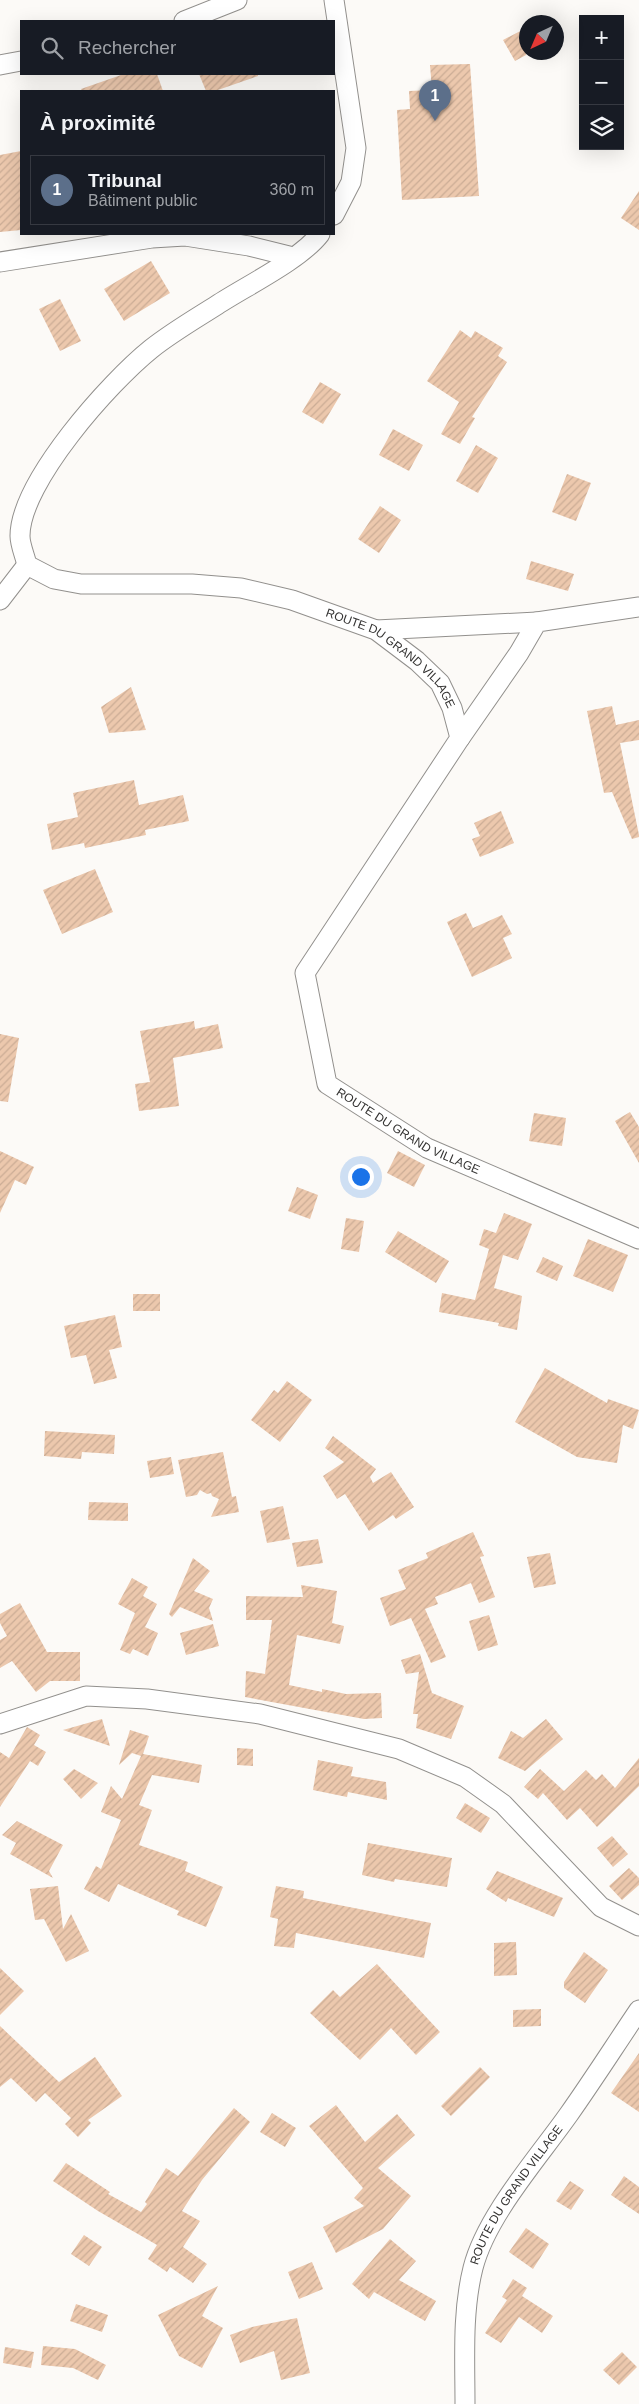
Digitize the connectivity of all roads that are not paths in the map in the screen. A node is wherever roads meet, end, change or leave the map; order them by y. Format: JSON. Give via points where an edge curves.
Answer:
{"nodes":[{"id":1,"x":237,"y":0,"type":"edge"},
{"id":2,"x":334,"y":0,"type":"edge"},
{"id":3,"x":187,"y":20,"type":"edge"},
{"id":4,"x":20,"y":61,"type":"edge"},
{"id":5,"x":0,"y":65,"type":"edge"},
{"id":6,"x":335,"y":213,"type":"edge"},
{"id":7,"x":319,"y":235,"type":"edge"},
{"id":8,"x":293,"y":256,"type":"junction"},
{"id":9,"x":0,"y":262,"type":"edge"},
{"id":10,"x":28,"y":565,"type":"junction"},
{"id":11,"x":0,"y":600,"type":"edge"},
{"id":12,"x":639,"y":607,"type":"edge"},
{"id":13,"x":537,"y":622,"type":"junction"},
{"id":14,"x":376,"y":630,"type":"junction"},
{"id":15,"x":460,"y":738,"type":"junction"},
{"id":16,"x":639,"y":1239,"type":"edge"},
{"id":17,"x":0,"y":1724,"type":"edge"},
{"id":18,"x":639,"y":1926,"type":"edge"},
{"id":19,"x":639,"y":2010,"type":"edge"},
{"id":20,"x":465,"y":2404,"type":"edge"}],
"edges":[{"from":1,"to":3,"type":"street"},
{"from":2,"to":6,"type":"street","via":[[356,148],[351,182]]},
{"from":4,"to":5,"type":"street"},
{"from":7,"to":8,"type":"street"},
{"from":8,"to":9,"type":"street","via":[[185,236],[152,238]]},
{"from":8,"to":10,"type":"street","via":[[150,350],[76,428],[50,463],[24,511],[20,536]]},
{"from":10,"to":11,"type":"street"},
{"from":10,"to":14,"type":"street","name":"ROUTE DU GRAND VILLAGE","via":[[54,579],[81,584],[192,584],[240,588],[292,600]]},
{"from":12,"to":13,"type":"street"},
{"from":13,"to":14,"type":"street"},
{"from":13,"to":15,"type":"street","via":[[519,654]]},
{"from":14,"to":15,"type":"street","name":"ROUTE DU GRAND VILLAGE","via":[[417,661],[440,684],[452,708]]},
{"from":15,"to":16,"type":"street","name":"ROUTE DU GRAND VILLAGE","via":[[305,973],[327,1084],[427,1148]]},
{"from":17,"to":18,"type":"street","via":[[86,1696],[147,1699],[260,1714],[399,1749],[465,1778],[503,1804],[601,1907]]},
{"from":19,"to":20,"type":"street","name":"ROUTE DU GRAND VILLAGE","via":[[571,2112],[510,2195],[481,2243],[473,2268],[466,2321]]}]}
